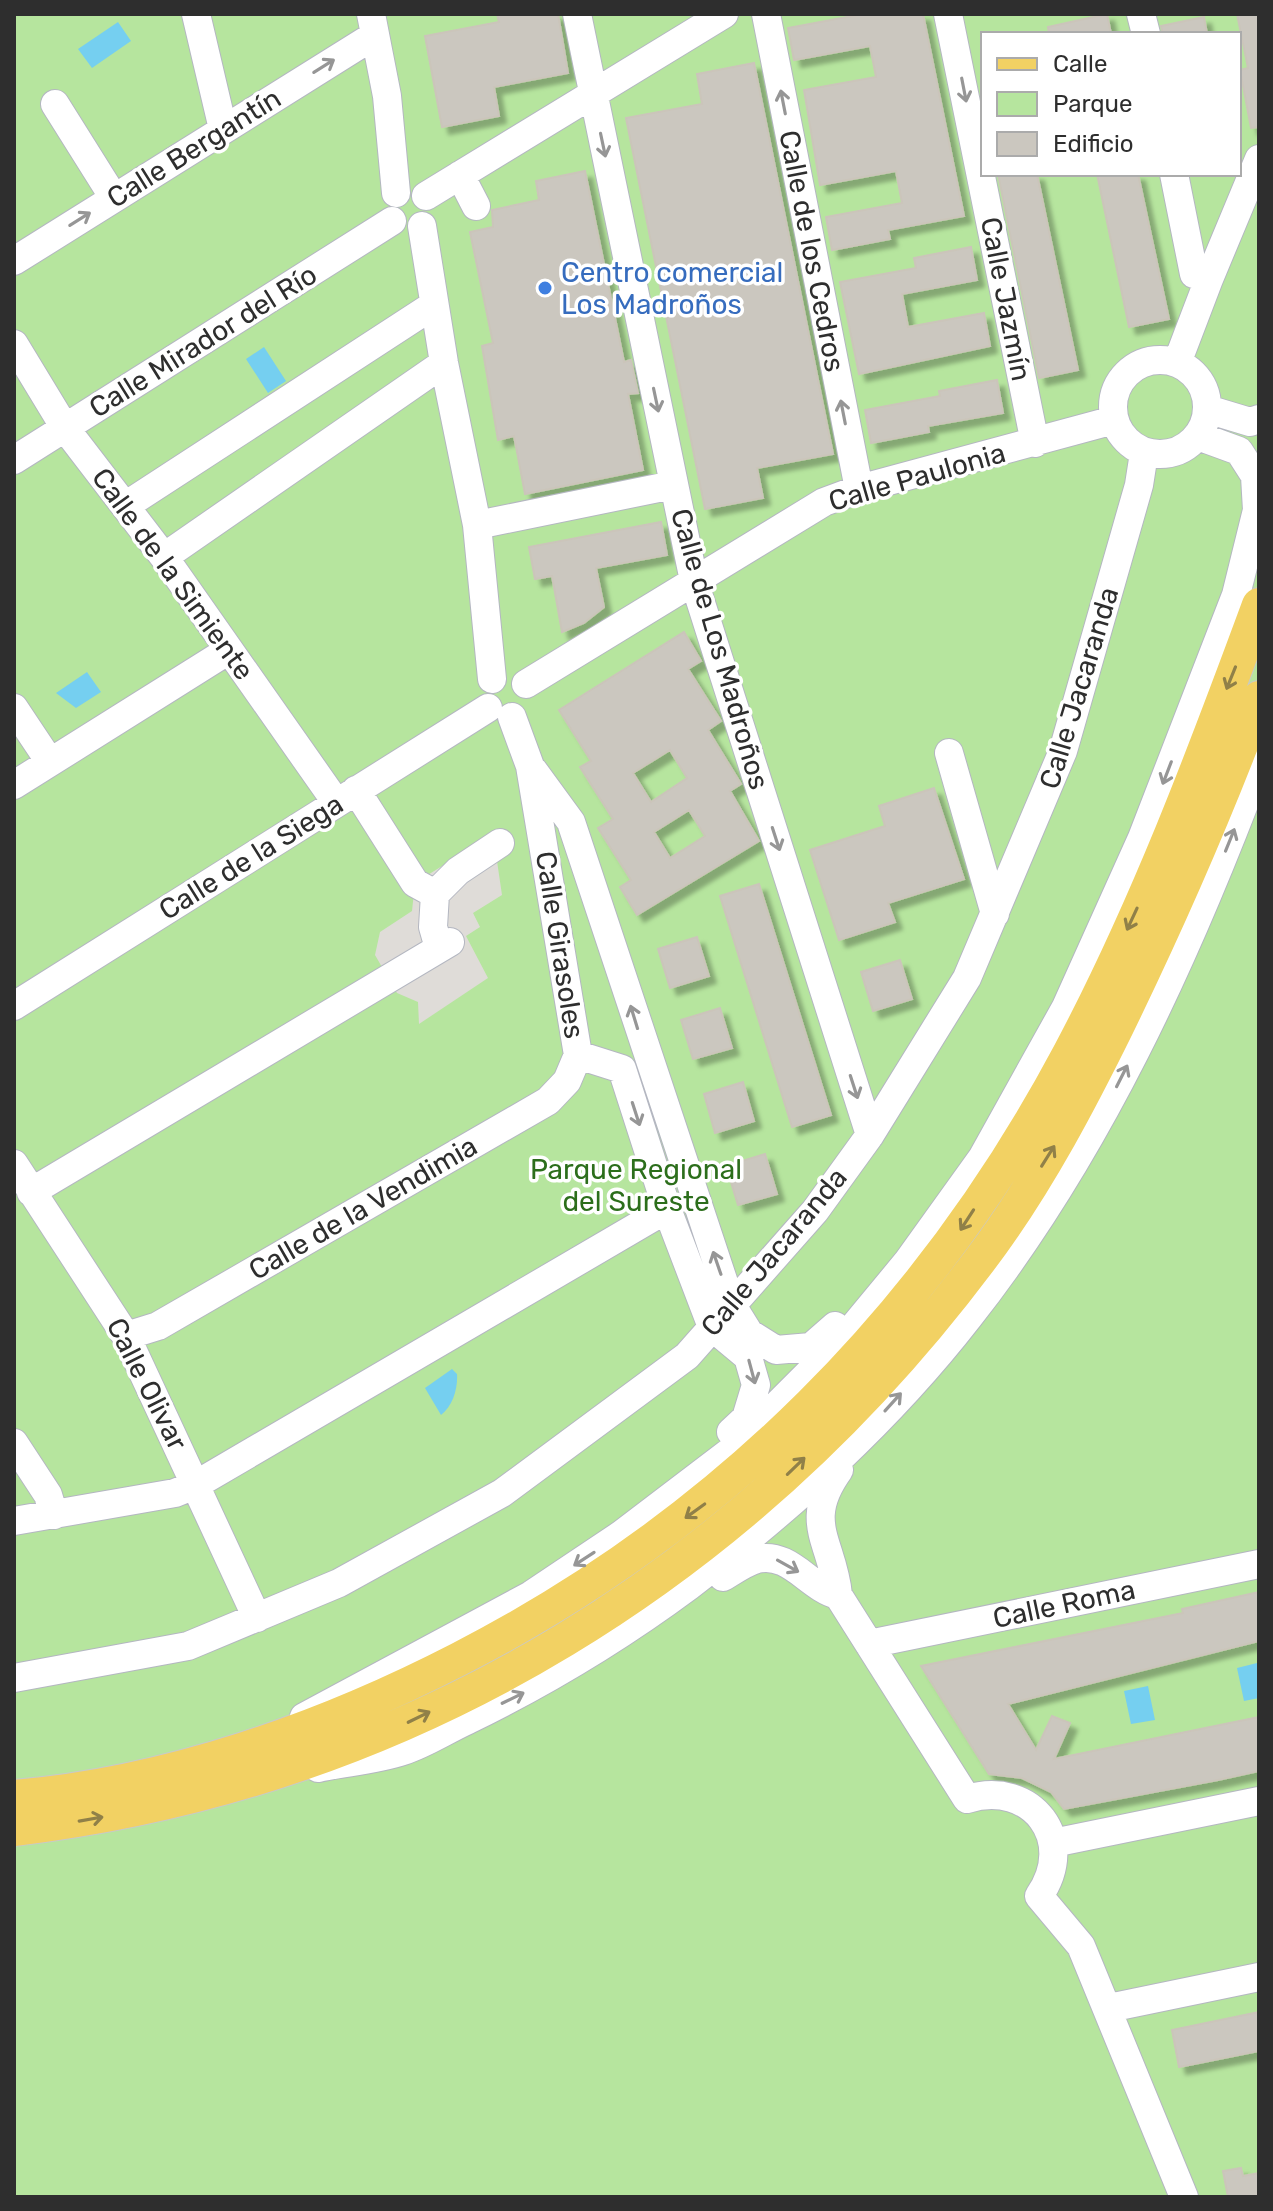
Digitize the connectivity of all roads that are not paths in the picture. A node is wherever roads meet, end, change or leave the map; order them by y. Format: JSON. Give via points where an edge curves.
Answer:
{"nodes":[{"id":1,"x":196,"y":14,"type":"edge"},
{"id":2,"x":577,"y":14,"type":"edge"},
{"id":3,"x":724,"y":14,"type":"edge"},
{"id":4,"x":766,"y":14,"type":"edge"},
{"id":5,"x":948,"y":14,"type":"edge"},
{"id":6,"x":373,"y":24,"type":"edge"},
{"id":7,"x":593,"y":96,"type":"junction"},
{"id":8,"x":55,"y":104,"type":"dead end"},
{"id":9,"x":223,"y":129,"type":"junction"},
{"id":10,"x":1259,"y":159,"type":"edge"},
{"id":11,"x":460,"y":175,"type":"junction"},
{"id":12,"x":1174,"y":176,"type":"edge"},
{"id":13,"x":114,"y":198,"type":"junction"},
{"id":14,"x":476,"y":206,"type":"dead end"},
{"id":15,"x":409,"y":209,"type":"junction"},
{"id":16,"x":14,"y":261,"type":"edge"},
{"id":17,"x":1209,"y":279,"type":"junction"},
{"id":18,"x":426,"y":310,"type":"junction"},
{"id":19,"x":14,"y":344,"type":"edge"},
{"id":20,"x":444,"y":361,"type":"junction"},
{"id":21,"x":1177,"y":363,"type":"junction"},
{"id":22,"x":1207,"y":409,"type":"junction"},
{"id":23,"x":1259,"y":419,"type":"edge"},
{"id":24,"x":1114,"y":420,"type":"junction"},
{"id":25,"x":65,"y":428,"type":"junction"},
{"id":26,"x":1198,"y":436,"type":"junction"},
{"id":27,"x":1035,"y":443,"type":"junction"},
{"id":28,"x":1144,"y":453,"type":"junction"},
{"id":29,"x":14,"y":460,"type":"edge"},
{"id":30,"x":673,"y":485,"type":"junction"},
{"id":31,"x":859,"y":489,"type":"junction"},
{"id":32,"x":125,"y":506,"type":"junction"},
{"id":33,"x":477,"y":525,"type":"junction"},
{"id":34,"x":1259,"y":533,"type":"edge"},
{"id":35,"x":164,"y":557,"type":"junction"},
{"id":36,"x":694,"y":581,"type":"junction"},
{"id":37,"x":1247,"y":600,"type":"edge"},
{"id":38,"x":229,"y":650,"type":"junction"},
{"id":39,"x":510,"y":679,"type":"junction"},
{"id":40,"x":1259,"y":698,"type":"edge"},
{"id":41,"x":14,"y":708,"type":"edge"},
{"id":42,"x":500,"y":713,"type":"junction"},
{"id":43,"x":949,"y":753,"type":"dead end"},
{"id":44,"x":50,"y":762,"type":"junction"},
{"id":45,"x":1259,"y":765,"type":"edge"},
{"id":46,"x":530,"y":766,"type":"junction"},
{"id":47,"x":14,"y":785,"type":"edge"},
{"id":48,"x":346,"y":796,"type":"junction"},
{"id":49,"x":500,"y":843,"type":"dead end"},
{"id":50,"x":425,"y":889,"type":"junction"},
{"id":51,"x":995,"y":914,"type":"junction"},
{"id":52,"x":14,"y":1006,"type":"edge"},
{"id":53,"x":578,"y":1055,"type":"junction"},
{"id":54,"x":635,"y":1065,"type":"junction"},
{"id":55,"x":870,"y":1135,"type":"junction"},
{"id":56,"x":14,"y":1164,"type":"edge"},
{"id":57,"x":31,"y":1192,"type":"junction"},
{"id":58,"x":667,"y":1209,"type":"junction"},
{"id":59,"x":908,"y":1261,"type":"junction"},
{"id":60,"x":731,"y":1304,"type":"junction"},
{"id":61,"x":712,"y":1327,"type":"junction"},
{"id":62,"x":126,"y":1336,"type":"junction"},
{"id":63,"x":858,"y":1442,"type":"junction"},
{"id":64,"x":14,"y":1443,"type":"edge"},
{"id":65,"x":197,"y":1484,"type":"junction"},
{"id":66,"x":54,"y":1515,"type":"junction"},
{"id":67,"x":14,"y":1521,"type":"edge"},
{"id":68,"x":622,"y":1534,"type":"junction"},
{"id":69,"x":1259,"y":1564,"type":"edge"},
{"id":70,"x":838,"y":1595,"type":"junction"},
{"id":71,"x":257,"y":1618,"type":"junction"},
{"id":72,"x":644,"y":1620,"type":"junction"},
{"id":73,"x":869,"y":1644,"type":"junction"},
{"id":74,"x":14,"y":1678,"type":"edge"},
{"id":75,"x":286,"y":1734,"type":"junction"},
{"id":76,"x":254,"y":1781,"type":"junction"},
{"id":77,"x":14,"y":1797,"type":"edge"},
{"id":78,"x":1259,"y":1801,"type":"edge"},
{"id":79,"x":14,"y":1829,"type":"edge"},
{"id":80,"x":1053,"y":1843,"type":"junction"},
{"id":81,"x":1259,"y":1977,"type":"edge"},
{"id":82,"x":1109,"y":2008,"type":"junction"},
{"id":83,"x":1184,"y":2197,"type":"edge"}],
"edges":[{"from":1,"to":9,"type":"street"},
{"from":2,"to":7,"type":"street","name":"Calle de Los Madroños"},
{"from":3,"to":7,"type":"street","name":"Calle Mirador del Río"},
{"from":31,"to":4,"type":"street","name":"Calle de los Cedros","one_way":true},
{"from":5,"to":27,"type":"street","name":"Calle Jazmín","one_way":true},
{"from":9,"to":6,"type":"street","name":"Calle Bergantín","one_way":true},
{"from":6,"to":15,"type":"street"},
{"from":7,"to":11,"type":"street","name":"Calle Mirador del Río"},
{"from":7,"to":30,"type":"street","name":"Calle de Los Madroños","one_way":true},
{"from":8,"to":13,"type":"street"},
{"from":9,"to":13,"type":"street","name":"Calle Bergantín"},
{"from":10,"to":17,"type":"street"},
{"from":11,"to":14,"type":"street"},
{"from":11,"to":15,"type":"street","name":"Calle Mirador del Río"},
{"from":12,"to":17,"type":"street","via":[[1194,274]]},
{"from":16,"to":13,"type":"street","name":"Calle Bergantín","one_way":true},
{"from":15,"to":18,"type":"street"},
{"from":15,"to":20,"type":"street"},
{"from":15,"to":25,"type":"street","name":"Calle Mirador del Río"},
{"from":17,"to":21,"type":"street"},
{"from":18,"to":20,"type":"street"},
{"from":18,"to":32,"type":"street"},
{"from":19,"to":25,"type":"street","name":"Calle de la Simiente"},
{"from":20,"to":33,"type":"street"},
{"from":20,"to":35,"type":"street"},
{"from":21,"to":22,"type":"street","via":[[1199,381]]},
{"from":21,"to":24,"type":"street","via":[[1148,361],[1123,377],[1112,405]]},
{"from":22,"to":23,"type":"street","via":[[1250,422]]},
{"from":22,"to":26,"type":"street"},
{"from":24,"to":27,"type":"street","name":"Calle Paulonia"},
{"from":24,"to":28,"type":"street","via":[[1131,445]]},
{"from":25,"to":29,"type":"street","name":"Calle Mirador del Río"},
{"from":25,"to":32,"type":"street","name":"Calle de la Simiente"},
{"from":26,"to":28,"type":"street","via":[[1174,453]]},
{"from":26,"to":37,"type":"street","via":[[1239,451],[1255,476],[1257,510]]},
{"from":27,"to":31,"type":"street","name":"Calle Paulonia"},
{"from":28,"to":51,"type":"street","name":"Calle Jacaranda","via":[[1063,751]]},
{"from":30,"to":33,"type":"street"},
{"from":30,"to":36,"type":"street","name":"Calle de Los Madroños"},
{"from":31,"to":36,"type":"street","name":"Calle Paulonia","via":[[824,502]]},
{"from":32,"to":35,"type":"street","name":"Calle de la Simiente"},
{"from":33,"to":39,"type":"street"},
{"from":34,"to":37,"type":"street"},
{"from":35,"to":38,"type":"street","name":"Calle de la Simiente"},
{"from":36,"to":39,"type":"street","name":"Calle Paulonia"},
{"from":36,"to":55,"type":"street","name":"Calle de Los Madroños","one_way":true},
{"from":37,"to":59,"type":"street","one_way":true,"via":[[1066,1007],[982,1158]]},
{"from":37,"to":75,"type":"main road","one_way":true,"via":[[1160,858],[1069,1053],[960,1231],[842,1376],[708,1501],[536,1620],[390,1695]]},
{"from":38,"to":44,"type":"street"},
{"from":38,"to":48,"type":"street","name":"Calle de la Simiente"},
{"from":39,"to":42,"type":"street","via":[[484,697]]},
{"from":39,"to":42,"type":"street","via":[[529,696],[526,707]]},
{"from":76,"to":40,"type":"main road","one_way":true,"via":[[383,1735],[516,1670],[651,1586],[769,1492],[887,1376],[993,1242],[1070,1121],[1209,831]]},
{"from":41,"to":44,"type":"street"},
{"from":42,"to":46,"type":"street","name":"Calle Girasoles"},
{"from":42,"to":48,"type":"street","name":"Calle de la Siega"},
{"from":43,"to":51,"type":"street"},
{"from":44,"to":47,"type":"street"},
{"from":63,"to":45,"type":"street","one_way":true,"via":[[968,1318],[1103,1114],[1164,993]]},
{"from":46,"to":53,"type":"street","name":"Calle Girasoles"},
{"from":54,"to":46,"type":"street","name":"Calle Girasoles","one_way":true,"via":[[571,822]]},
{"from":48,"to":50,"type":"street","name":"Calle de la Simiente"},
{"from":48,"to":52,"type":"street","name":"Calle de la Siega"},
{"from":49,"to":50,"type":"street"},
{"from":50,"to":57,"type":"street","via":[[433,927],[445,945]]},
{"from":51,"to":55,"type":"street","name":"Calle Jacaranda","via":[[967,978]]},
{"from":53,"to":54,"type":"street","name":"Calle Girasoles"},
{"from":53,"to":62,"type":"street","name":"Calle de la Vendimia","via":[[567,1081],[548,1101],[158,1326]]},
{"from":54,"to":58,"type":"street","name":"Calle Girasoles","one_way":true},
{"from":60,"to":54,"type":"street","name":"Calle Girasoles","one_way":true},
{"from":55,"to":60,"type":"street","name":"Calle Jacaranda","via":[[815,1211]]},
{"from":56,"to":57,"type":"street","name":"Calle Olivar"},
{"from":57,"to":62,"type":"street","name":"Calle Olivar"},
{"from":58,"to":61,"type":"street","name":"Calle Girasoles"},
{"from":58,"to":65,"type":"street"},
{"from":59,"to":60,"type":"street","name":"Calle Girasoles","via":[[811,1347],[776,1350],[749,1333]]},
{"from":59,"to":68,"type":"street","via":[[846,1336],[731,1451]]},
{"from":60,"to":61,"type":"street","name":"Calle Jacaranda"},
{"from":61,"to":68,"type":"street","name":"Calle Girasoles","one_way":true,"via":[[748,1357],[756,1385],[746,1418]]},
{"from":61,"to":71,"type":"street","name":"Calle Jacaranda","via":[[687,1356],[502,1493],[339,1583]]},
{"from":62,"to":65,"type":"street","name":"Calle Olivar"},
{"from":63,"to":70,"type":"street","via":[[823,1491],[819,1532]]},
{"from":63,"to":72,"type":"street","via":[[762,1530]]},
{"from":64,"to":66,"type":"street","via":[[48,1495]]},
{"from":65,"to":66,"type":"street","via":[[175,1493]]},
{"from":65,"to":71,"type":"street","name":"Calle Olivar"},
{"from":66,"to":67,"type":"street"},
{"from":68,"to":75,"type":"street","one_way":true,"via":[[531,1595],[310,1710]]},
{"from":69,"to":73,"type":"street","name":"Calle Roma"},
{"from":72,"to":70,"type":"street","one_way":true,"via":[[756,1559],[790,1564],[822,1591]]},
{"from":70,"to":73,"type":"street"},
{"from":71,"to":74,"type":"street","name":"Calle Jacaranda","via":[[188,1646]]},
{"from":76,"to":72,"type":"street","one_way":true,"via":[[403,1751],[535,1687]]},
{"from":73,"to":80,"type":"street","via":[[967,1799],[994,1794],[1021,1800],[1042,1818]]},
{"from":75,"to":77,"type":"main road","via":[[169,1769]]},
{"from":79,"to":76,"type":"main road","one_way":true,"via":[[93,1820]]},
{"from":78,"to":80,"type":"street"},
{"from":80,"to":82,"type":"street","via":[[1051,1877],[1039,1896],[1081,1946]]},
{"from":81,"to":82,"type":"street"},
{"from":82,"to":83,"type":"street"}]}
